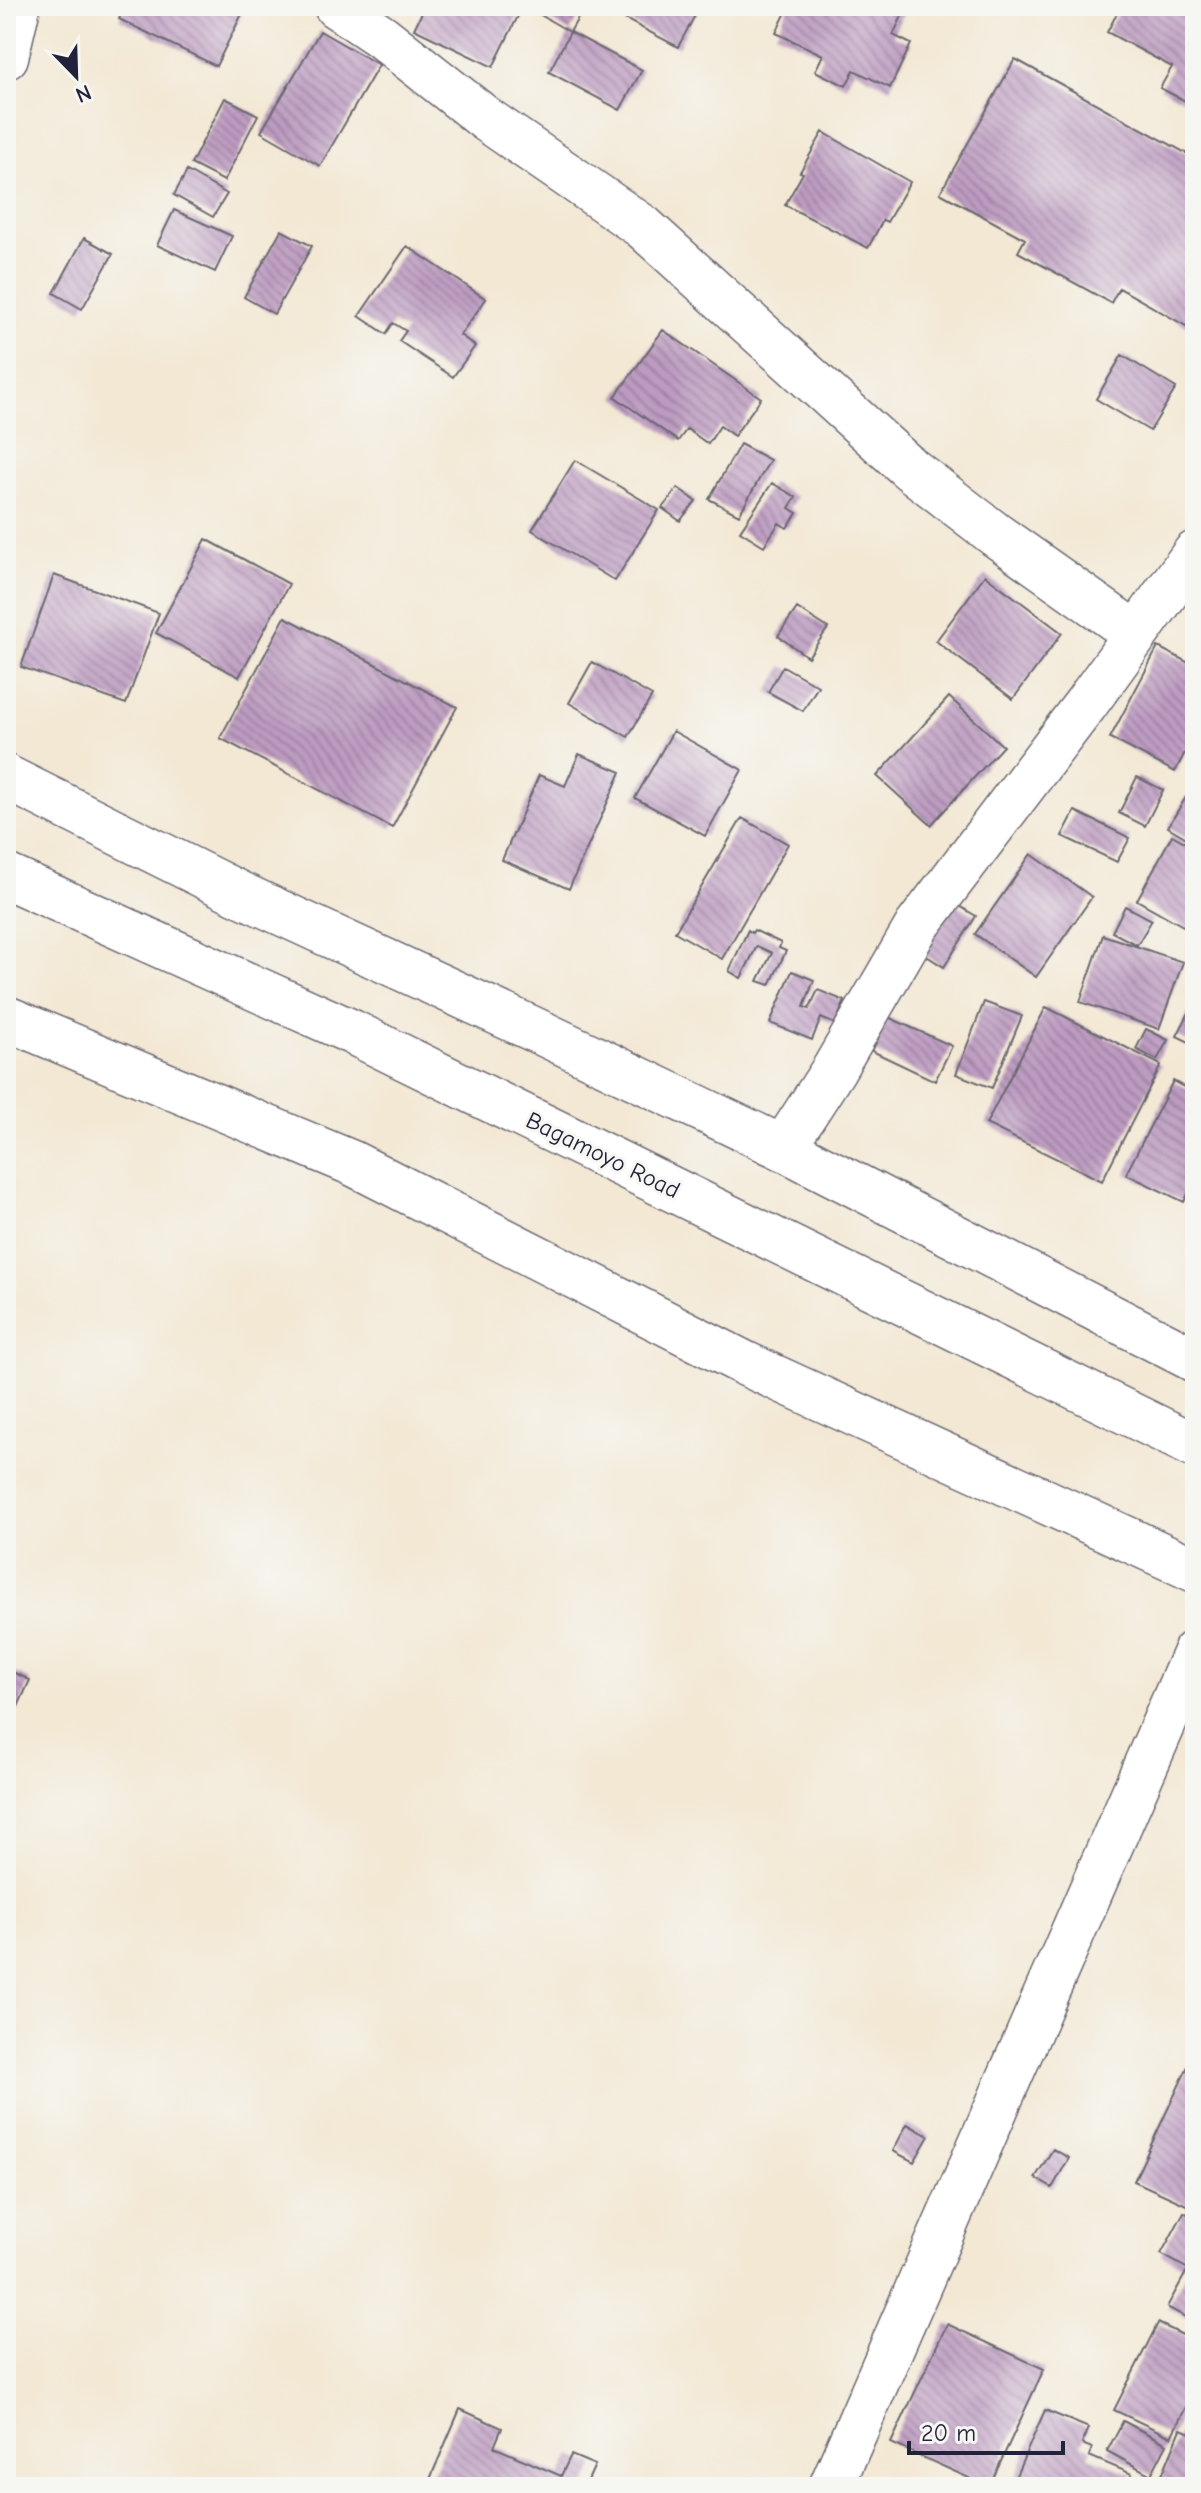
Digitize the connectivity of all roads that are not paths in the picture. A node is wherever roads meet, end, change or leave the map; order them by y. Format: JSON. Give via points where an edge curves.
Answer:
{"nodes":[{"id":1,"x":18,"y":6,"type":"edge"},
{"id":2,"x":336,"y":6,"type":"edge"},
{"id":3,"x":6,"y":57,"type":"edge"},
{"id":4,"x":1195,"y":553,"type":"edge"},
{"id":5,"x":1136,"y":634,"type":"junction"},
{"id":6,"x":6,"y":777,"type":"edge"},
{"id":7,"x":6,"y":876,"type":"edge"},
{"id":8,"x":6,"y":1018,"type":"edge"},
{"id":9,"x":783,"y":1148,"type":"junction"},
{"id":10,"x":1195,"y":1360,"type":"edge"},
{"id":11,"x":1195,"y":1446,"type":"edge"},
{"id":12,"x":1195,"y":1570,"type":"edge"},
{"id":13,"x":1195,"y":1652,"type":"edge"},
{"id":14,"x":831,"y":2487,"type":"edge"}],
"edges":[{"from":1,"to":3,"type":"main road"},
{"from":2,"to":5,"type":"main road","via":[[486,119],[643,227],[908,467]]},
{"from":4,"to":5,"type":"main road"},
{"from":5,"to":9,"type":"main road","via":[[917,926]]},
{"from":6,"to":9,"type":"main road","via":[[238,893]]},
{"from":7,"to":11,"type":"main road","name":"Bagamoyo Road","via":[[352,1032]]},
{"from":8,"to":12,"type":"main road","via":[[352,1163],[746,1364]]},
{"from":9,"to":10,"type":"main road"},
{"from":13,"to":14,"type":"main road"}]}
